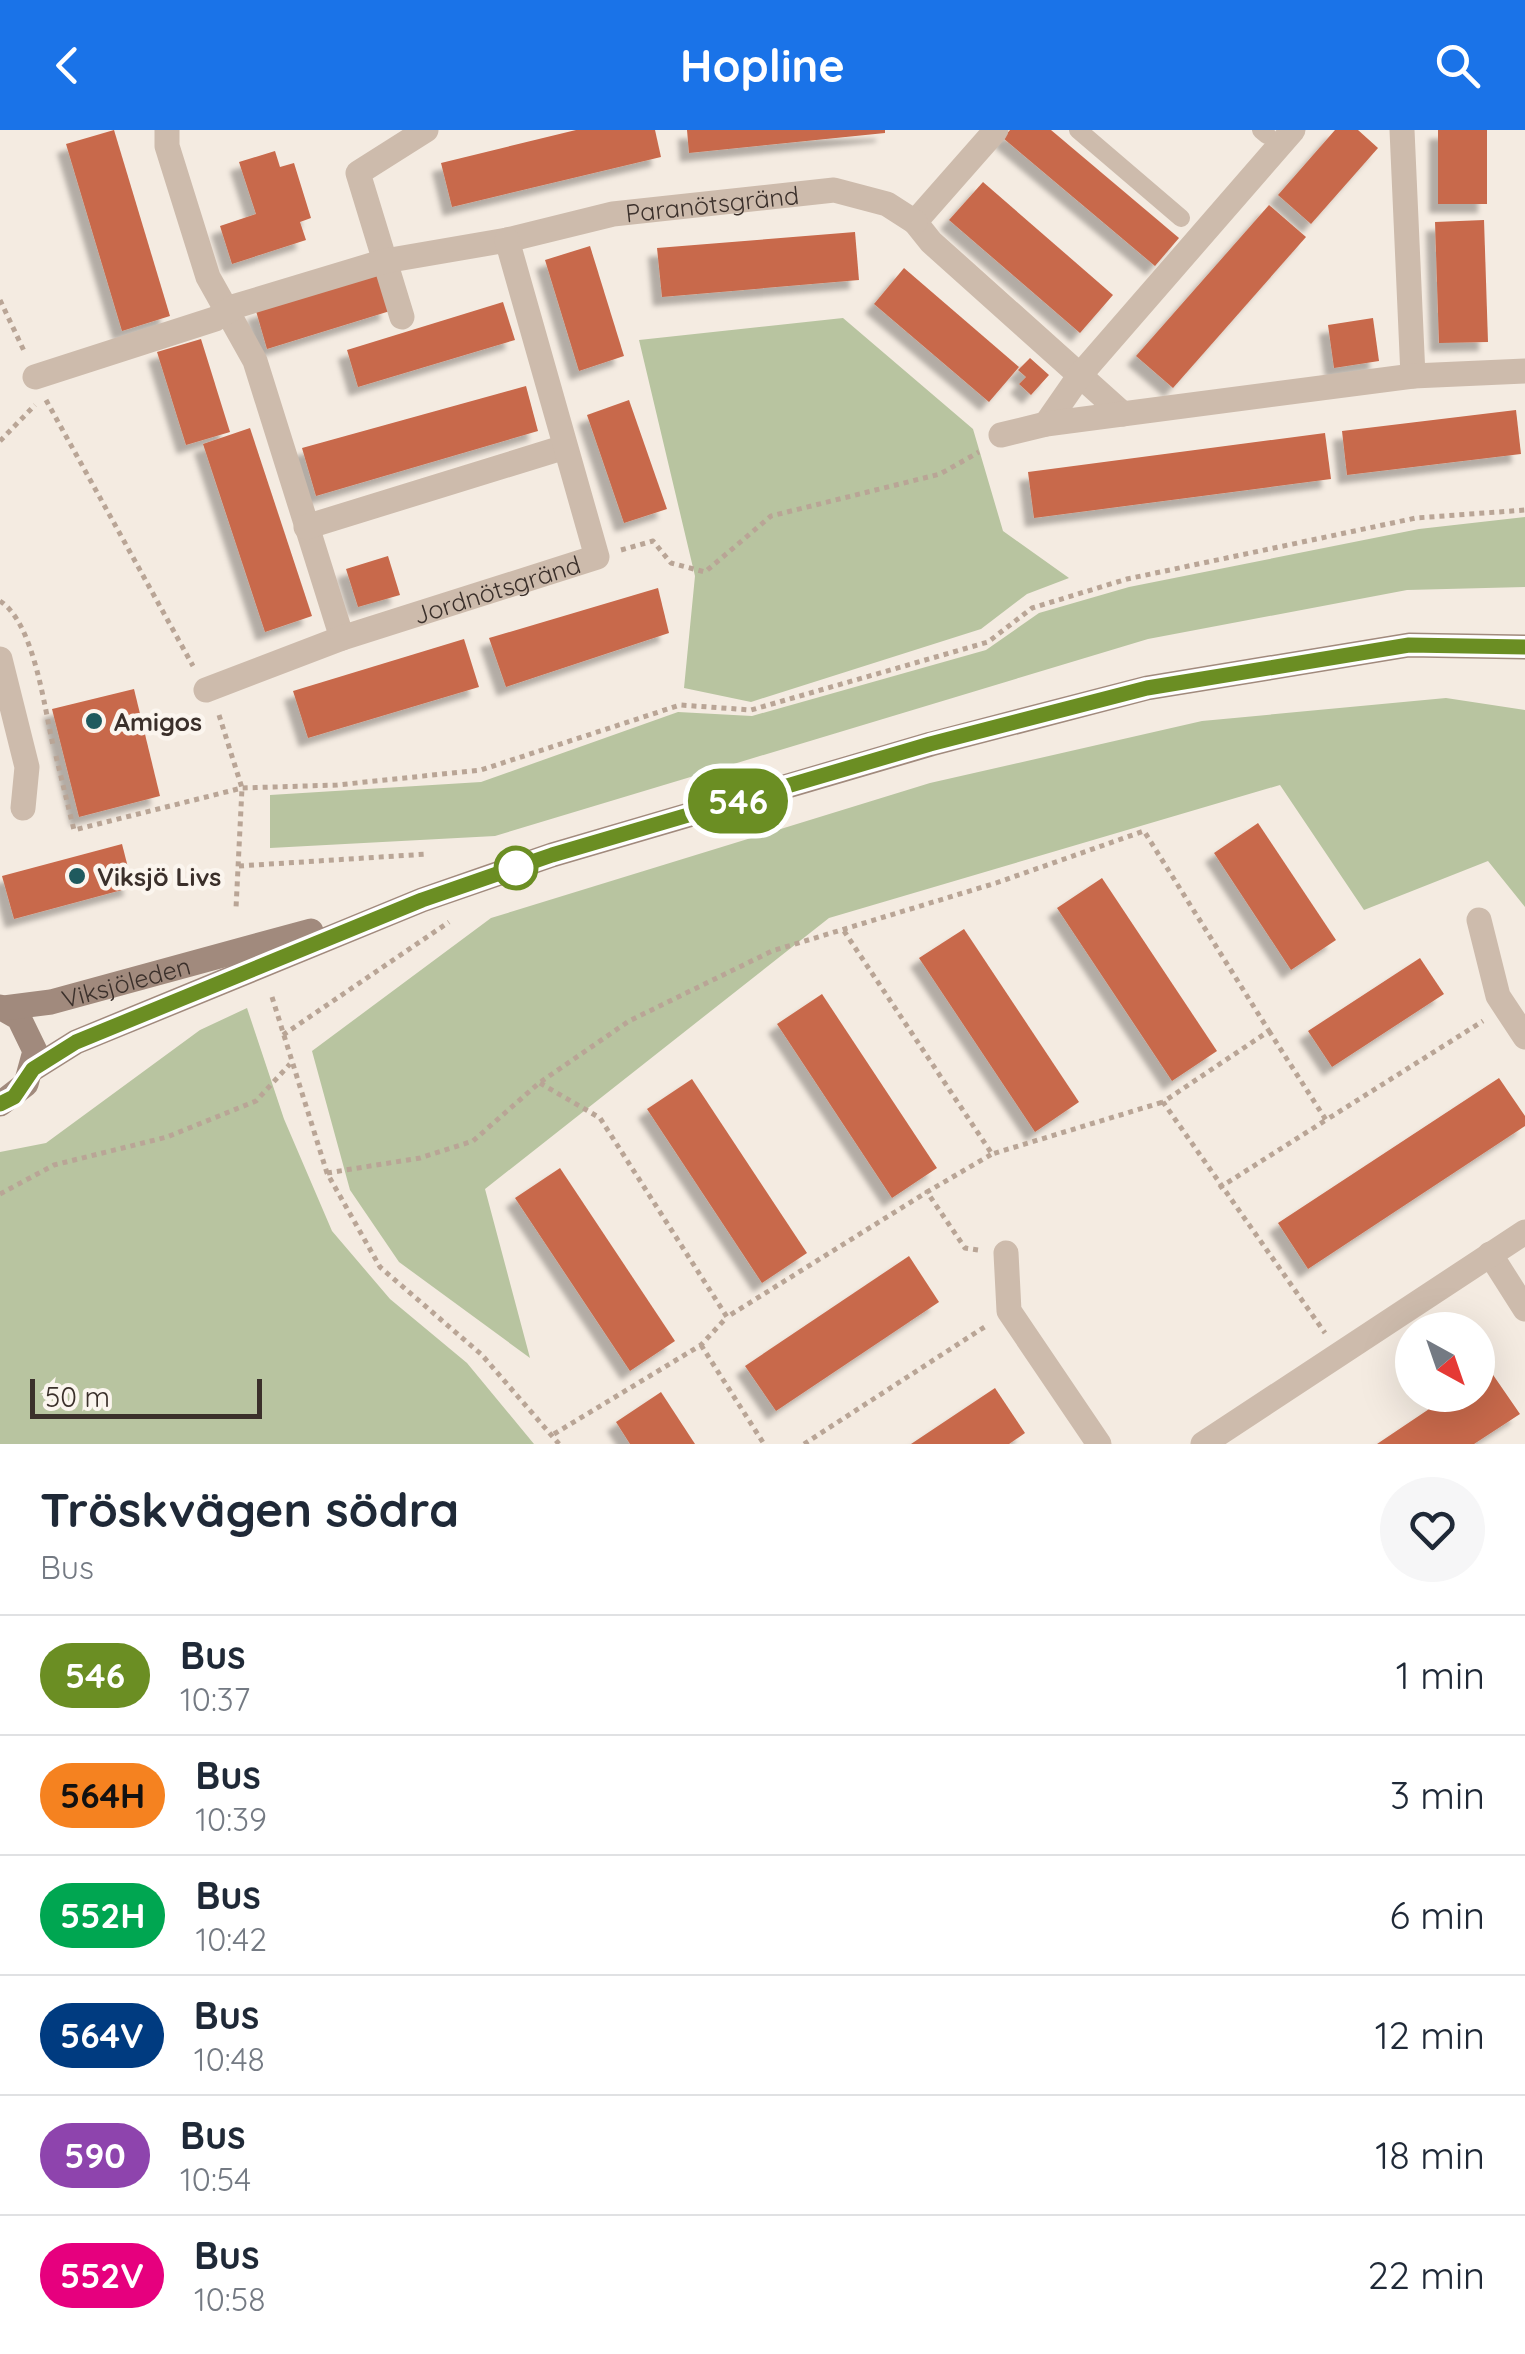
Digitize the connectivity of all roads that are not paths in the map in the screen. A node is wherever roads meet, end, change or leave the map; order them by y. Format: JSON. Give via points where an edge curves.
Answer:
{"nodes":[{"id":1,"x":167,"y":130,"type":"edge"},
{"id":2,"x":426,"y":130,"type":"edge"},
{"id":3,"x":996,"y":130,"type":"edge"},
{"id":4,"x":1078,"y":130,"type":"edge"},
{"id":5,"x":1293,"y":130,"type":"edge"},
{"id":6,"x":1402,"y":130,"type":"edge"},
{"id":7,"x":1181,"y":218,"type":"dead end"},
{"id":8,"x":914,"y":222,"type":"junction"},
{"id":9,"x":507,"y":240,"type":"junction"},
{"id":10,"x":386,"y":261,"type":"junction"},
{"id":11,"x":227,"y":311,"type":"junction"},
{"id":12,"x":402,"y":317,"type":"dead end"},
{"id":13,"x":1525,"y":371,"type":"edge"},
{"id":14,"x":1080,"y":375,"type":"junction"},
{"id":15,"x":1413,"y":376,"type":"junction"},
{"id":16,"x":40,"y":386,"type":"road end"},
{"id":17,"x":1123,"y":414,"type":"junction"},
{"id":18,"x":1046,"y":424,"type":"junction"},
{"id":19,"x":1001,"y":435,"type":"road end"},
{"id":20,"x":565,"y":447,"type":"junction"},
{"id":21,"x":306,"y":527,"type":"junction"},
{"id":22,"x":342,"y":638,"type":"junction"},
{"id":23,"x":1525,"y":647,"type":"edge"},
{"id":24,"x":0,"y":659,"type":"edge"},
{"id":25,"x":206,"y":690,"type":"road end"},
{"id":26,"x":23,"y":808,"type":"dead end"},
{"id":27,"x":422,"y":900,"type":"junction"},
{"id":28,"x":1479,"y":920,"type":"dead end"},
{"id":29,"x":2,"y":1008,"type":"edge"},
{"id":30,"x":1525,"y":1038,"type":"edge"},
{"id":31,"x":33,"y":1069,"type":"junction"},
{"id":32,"x":0,"y":1104,"type":"edge"},
{"id":33,"x":1525,"y":1232,"type":"edge"},
{"id":34,"x":1006,"y":1253,"type":"road end"},
{"id":35,"x":1490,"y":1254,"type":"junction"},
{"id":36,"x":1525,"y":1309,"type":"edge"},
{"id":37,"x":1099,"y":1444,"type":"edge"},
{"id":38,"x":1203,"y":1444,"type":"edge"}],
"edges":[{"from":1,"to":11,"type":"street","via":[[208,277]]},
{"from":2,"to":10,"type":"street","via":[[358,173]]},
{"from":3,"to":8,"type":"street"},
{"from":4,"to":7,"type":"lane"},
{"from":5,"to":14,"type":"street"},
{"from":6,"to":15,"type":"street"},
{"from":8,"to":9,"type":"street","name":"Paranötsgränd","via":[[888,204],[834,190],[613,214]]},
{"from":8,"to":14,"type":"street","name":"Paranötsgränd"},
{"from":9,"to":10,"type":"street"},
{"from":9,"to":20,"type":"street","name":"Jordnötsgränd"},
{"from":10,"to":11,"type":"street"},
{"from":10,"to":12,"type":"street"},
{"from":11,"to":16,"type":"street"},
{"from":11,"to":21,"type":"street","via":[[255,361]]},
{"from":13,"to":15,"type":"street"},
{"from":14,"to":17,"type":"street","name":"Paranötsgränd"},
{"from":14,"to":18,"type":"street"},
{"from":15,"to":17,"type":"street"},
{"from":17,"to":18,"type":"street"},
{"from":18,"to":19,"type":"street"},
{"from":20,"to":21,"type":"street"},
{"from":20,"to":22,"type":"street","name":"Jordnötsgränd","via":[[598,557]]},
{"from":21,"to":22,"type":"street"},
{"from":22,"to":25,"type":"street","name":"Jordnötsgränd"},
{"from":23,"to":27,"type":"main road","name":"Viksjöleden","via":[[1409,645],[1147,688],[628,832]]},
{"from":24,"to":26,"type":"street","via":[[27,767]]},
{"from":27,"to":29,"type":"main road","name":"Viksjöleden","via":[[51,1002]]},
{"from":27,"to":31,"type":"main road","name":"Viksjöleden","via":[[76,1042]]},
{"from":28,"to":30,"type":"street","via":[[1506,1007]]},
{"from":29,"to":31,"type":"main road","via":[[30,1033]]},
{"from":31,"to":32,"type":"main road","name":"Viksjöleden","via":[[14,1097]]},
{"from":33,"to":35,"type":"street"},
{"from":34,"to":37,"type":"street","via":[[1009,1311]]},
{"from":35,"to":36,"type":"street"},
{"from":35,"to":38,"type":"street"}]}
